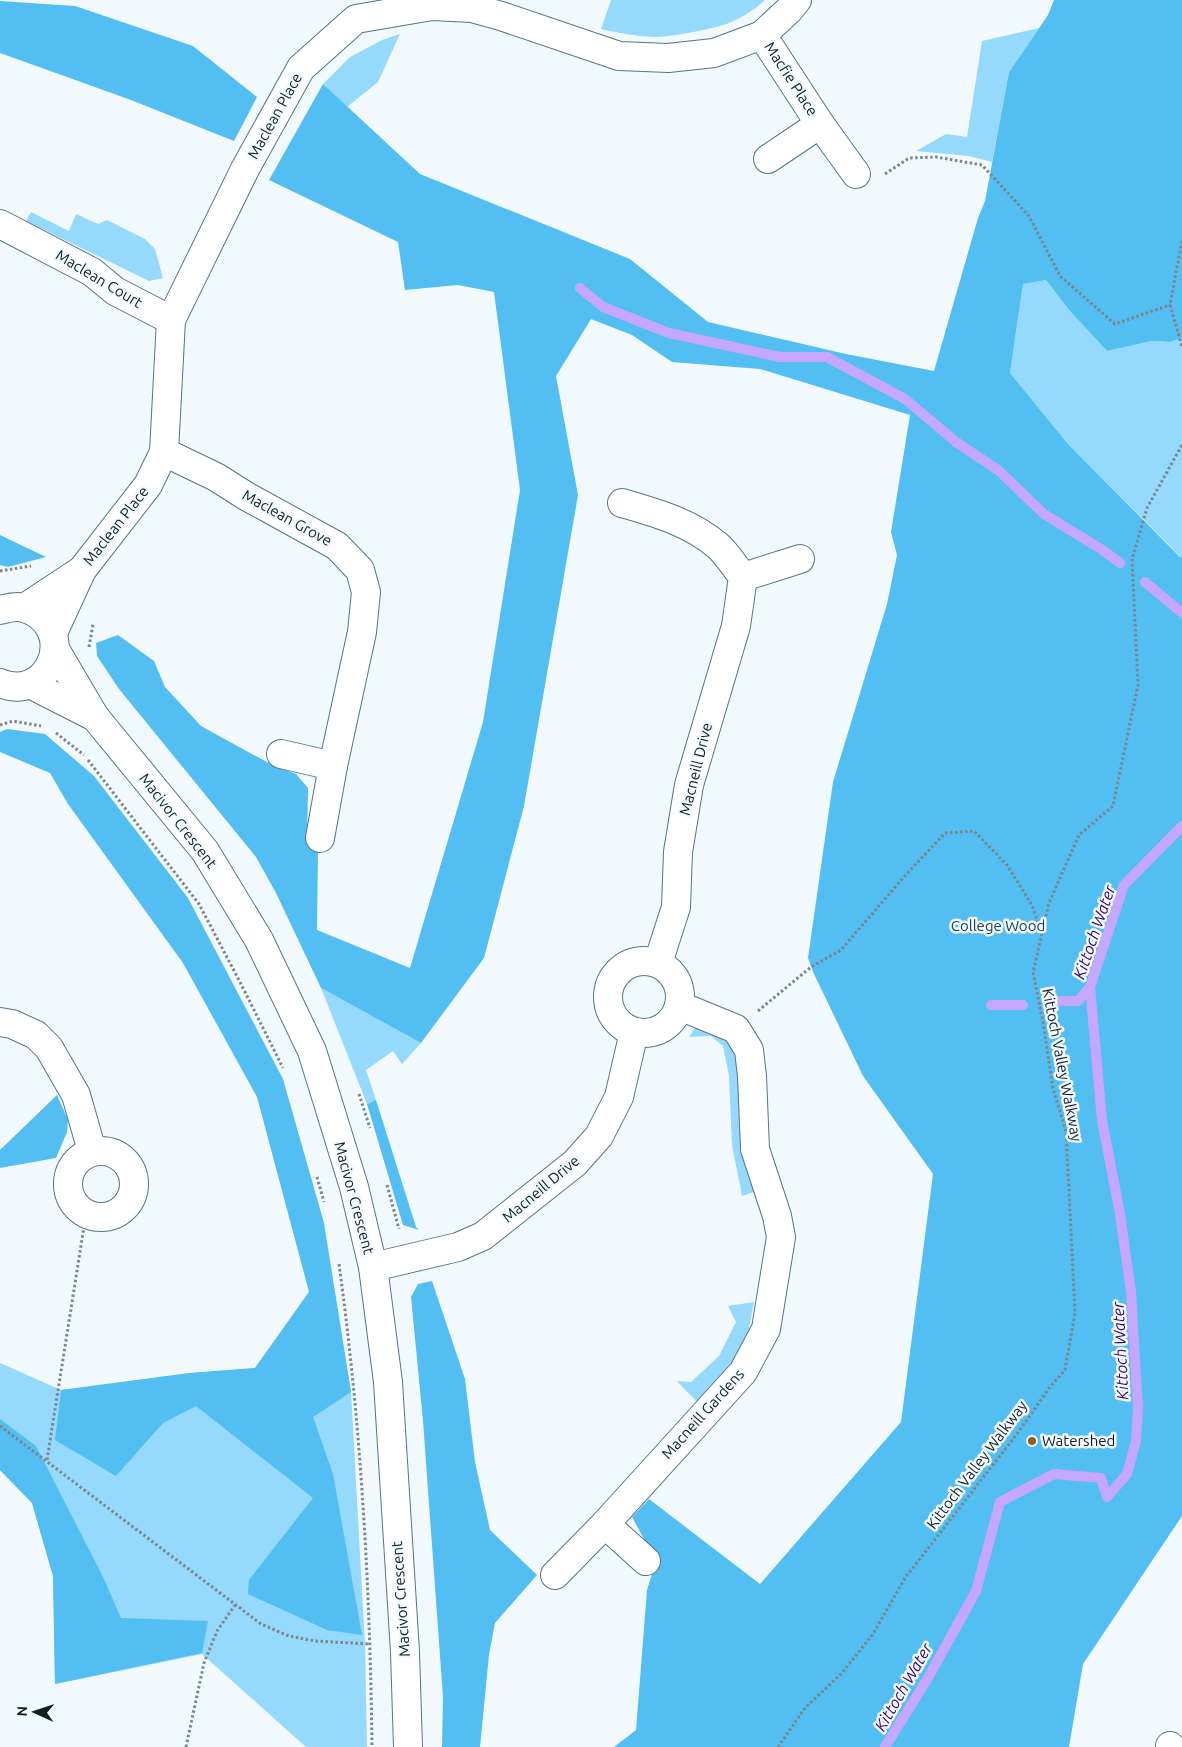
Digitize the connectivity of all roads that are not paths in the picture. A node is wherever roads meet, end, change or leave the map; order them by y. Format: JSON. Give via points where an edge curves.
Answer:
{"nodes":[{"id":1,"x":797,"y":0,"type":"edge"},
{"id":2,"x":352,"y":10,"type":"edge"},
{"id":3,"x":762,"y":34,"type":"junction"},
{"id":4,"x":820,"y":124,"type":"junction"},
{"id":5,"x":768,"y":159,"type":"dead end"},
{"id":6,"x":856,"y":174,"type":"road end"},
{"id":7,"x":0,"y":224,"type":"edge"},
{"id":8,"x":171,"y":320,"type":"junction"},
{"id":9,"x":164,"y":452,"type":"junction"},
{"id":10,"x":622,"y":503,"type":"dead end"},
{"id":11,"x":800,"y":559,"type":"dead end"},
{"id":12,"x":82,"y":570,"type":"junction"},
{"id":13,"x":743,"y":577,"type":"junction"},
{"id":14,"x":13,"y":608,"type":"edge"},
{"id":15,"x":54,"y":641,"type":"junction"},
{"id":16,"x":9,"y":686,"type":"edge"},
{"id":17,"x":95,"y":717,"type":"junction"},
{"id":18,"x":281,"y":754,"type":"dead end"},
{"id":19,"x":333,"y":766,"type":"junction"},
{"id":20,"x":320,"y":838,"type":"dead end"},
{"id":21,"x":658,"y":963,"type":"junction"},
{"id":22,"x":680,"y":1006,"type":"junction"},
{"id":23,"x":0,"y":1022,"type":"edge"},
{"id":24,"x":634,"y":1032,"type":"junction"},
{"id":25,"x":92,"y":1151,"type":"junction"},
{"id":26,"x":373,"y":1267,"type":"junction"},
{"id":27,"x":604,"y":1524,"type":"junction"},
{"id":28,"x":646,"y":1561,"type":"dead end"},
{"id":29,"x":556,"y":1575,"type":"dead end"},
{"id":30,"x":408,"y":1747,"type":"edge"}],
"edges":[{"from":1,"to":3,"type":"street","name":"Maclean Place"},
{"from":2,"to":3,"type":"street","name":"Maclean Place","via":[[432,6],[472,8],[619,56],[668,58],[714,53]]},
{"from":2,"to":8,"type":"street","name":"Maclean Place","via":[[301,68],[245,169]]},
{"from":3,"to":4,"type":"street","name":"Macfie Place"},
{"from":4,"to":5,"type":"street","name":"Macfie Place"},
{"from":4,"to":6,"type":"street","name":"Macfie Place"},
{"from":7,"to":8,"type":"street","name":"Maclean Court","via":[[92,272],[115,291]]},
{"from":8,"to":9,"type":"street","name":"Maclean Place"},
{"from":9,"to":12,"type":"street","name":"Maclean Place","via":[[148,485]]},
{"from":9,"to":19,"type":"street","name":"Maclean Grove","via":[[216,477],[337,546],[360,570],[366,592],[362,632]]},
{"from":10,"to":13,"type":"street","via":[[692,528],[719,547]]},
{"from":11,"to":13,"type":"street"},
{"from":12,"to":14,"type":"street","name":"Maclean Place"},
{"from":12,"to":15,"type":"street","name":"Maclean Place"},
{"from":13,"to":21,"type":"street","name":"Macneill Drive","via":[[736,626],[689,785],[678,852],[676,907]]},
{"from":14,"to":15,"type":"street","name":"Macivor Crescent","via":[[44,619]]},
{"from":15,"to":16,"type":"street","name":"Maclean Place","via":[[52,664],[43,676]]},
{"from":15,"to":17,"type":"street","name":"Macivor Crescent"},
{"from":16,"to":17,"type":"street","name":"Macivor Crescent"},
{"from":17,"to":26,"type":"street","name":"Macivor Crescent","via":[[204,851],[259,940],[312,1051],[354,1187]]},
{"from":18,"to":19,"type":"street"},
{"from":19,"to":20,"type":"street","name":"Maclean Grove"},
{"from":21,"to":22,"type":"street","via":[[677,980]]},
{"from":21,"to":24,"type":"street","via":[[642,960],[625,965],[613,976],[607,992],[609,1010],[618,1024]]},
{"from":22,"to":24,"type":"street","via":[[662,1029]]},
{"from":22,"to":27,"type":"street","name":"Macneill Gardens","via":[[736,1029],[749,1050],[756,1148],[778,1216],[781,1237],[766,1329],[743,1372]]},
{"from":23,"to":25,"type":"street","via":[[36,1035],[49,1048],[76,1095]]},
{"from":24,"to":26,"type":"street","name":"Macneill Drive","via":[[619,1098],[599,1136],[576,1162],[483,1236],[458,1247]]},
{"from":25,"to":25,"type":"street","via":[[108,1151],[122,1158],[132,1171],[134,1187],[129,1202],[117,1213],[102,1217],[86,1214],[74,1203],[68,1188],[69,1172],[78,1159]]},
{"from":26,"to":30,"type":"street","name":"Macivor Crescent","via":[[388,1382]]},
{"from":27,"to":28,"type":"street"},
{"from":27,"to":29,"type":"street","name":"Macneill Gardens"}]}
